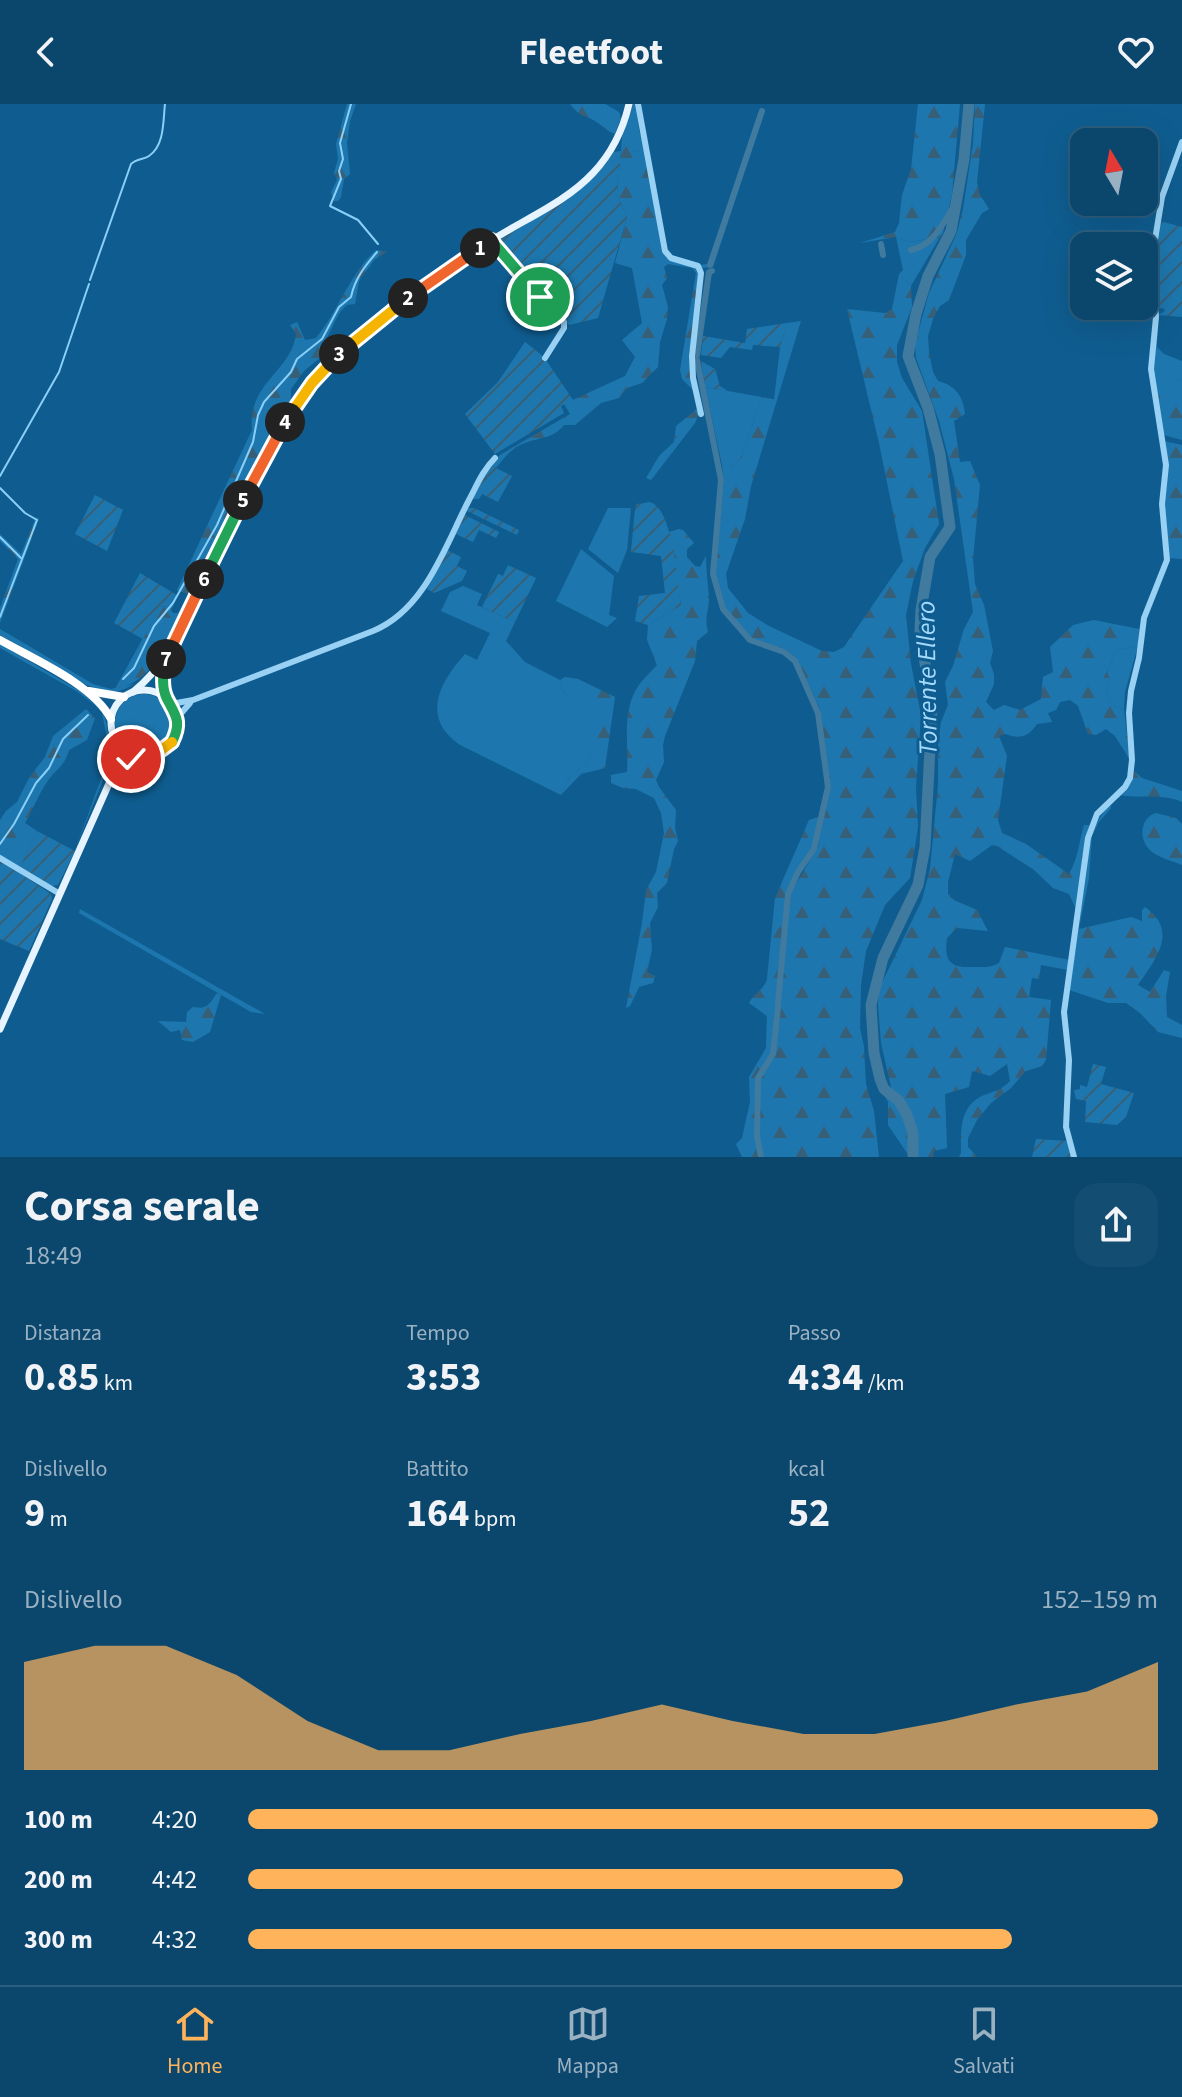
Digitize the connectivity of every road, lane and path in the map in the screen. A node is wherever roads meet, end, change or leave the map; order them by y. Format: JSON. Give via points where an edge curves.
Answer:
{"nodes":[{"id":1,"x":629,"y":104,"type":"edge"},
{"id":2,"x":638,"y":104,"type":"edge"},
{"id":3,"x":1182,"y":142,"type":"edge"},
{"id":4,"x":491,"y":240,"type":"junction"},
{"id":5,"x":545,"y":358,"type":"dead end"},
{"id":6,"x":701,"y":414,"type":"dead end"},
{"id":7,"x":495,"y":458,"type":"dead end"},
{"id":8,"x":0,"y":640,"type":"edge"},
{"id":9,"x":165,"y":661,"type":"junction"},
{"id":10,"x":81,"y":688,"type":"junction"},
{"id":11,"x":133,"y":692,"type":"junction"},
{"id":12,"x":124,"y":697,"type":"junction"},
{"id":13,"x":193,"y":700,"type":"junction"},
{"id":14,"x":169,"y":701,"type":"junction"},
{"id":15,"x":177,"y":718,"type":"junction"},
{"id":16,"x":111,"y":719,"type":"junction"},
{"id":17,"x":113,"y":737,"type":"junction"},
{"id":18,"x":137,"y":756,"type":"junction"},
{"id":19,"x":111,"y":779,"type":"junction"},
{"id":20,"x":0,"y":858,"type":"edge"},
{"id":21,"x":60,"y":894,"type":"junction"},
{"id":22,"x":0,"y":1029,"type":"edge"},
{"id":23,"x":1074,"y":1157,"type":"edge"}],
"edges":[{"from":1,"to":4,"type":"main road","via":[[618,137],[592,174]]},
{"from":2,"to":6,"type":"street","via":[[665,251],[698,266],[701,276],[692,356]]},
{"from":3,"to":23,"type":"street","via":[[1160,204],[1152,258],[1156,317],[1151,365],[1166,465],[1162,508],[1167,560],[1145,615],[1130,697],[1130,778],[1094,818],[1088,841],[1064,1012],[1069,1060],[1066,1127]]},
{"from":4,"to":5,"type":"street","via":[[564,322]]},
{"from":4,"to":9,"type":"main road","via":[[386,314],[305,392],[268,451]]},
{"from":7,"to":13,"type":"street","via":[[420,592],[395,619]]},
{"from":8,"to":10,"type":"highway"},
{"from":9,"to":11,"type":"main road"},
{"from":9,"to":14,"type":"main road","via":[[163,683]]},
{"from":10,"to":12,"type":"highway"},
{"from":10,"to":16,"type":"highway"},
{"from":11,"to":12,"type":"main road"},
{"from":11,"to":14,"type":"main road","via":[[149,690]]},
{"from":12,"to":16,"type":"main road"},
{"from":13,"to":14,"type":"street"},
{"from":13,"to":15,"type":"street"},
{"from":14,"to":15,"type":"main road"},
{"from":15,"to":18,"type":"main road","via":[[177,732],[166,748]]},
{"from":16,"to":17,"type":"main road"},
{"from":17,"to":18,"type":"main road"},
{"from":17,"to":19,"type":"main road"},
{"from":18,"to":19,"type":"main road"},
{"from":19,"to":21,"type":"main road"},
{"from":20,"to":21,"type":"street"},
{"from":21,"to":22,"type":"main road"}]}
